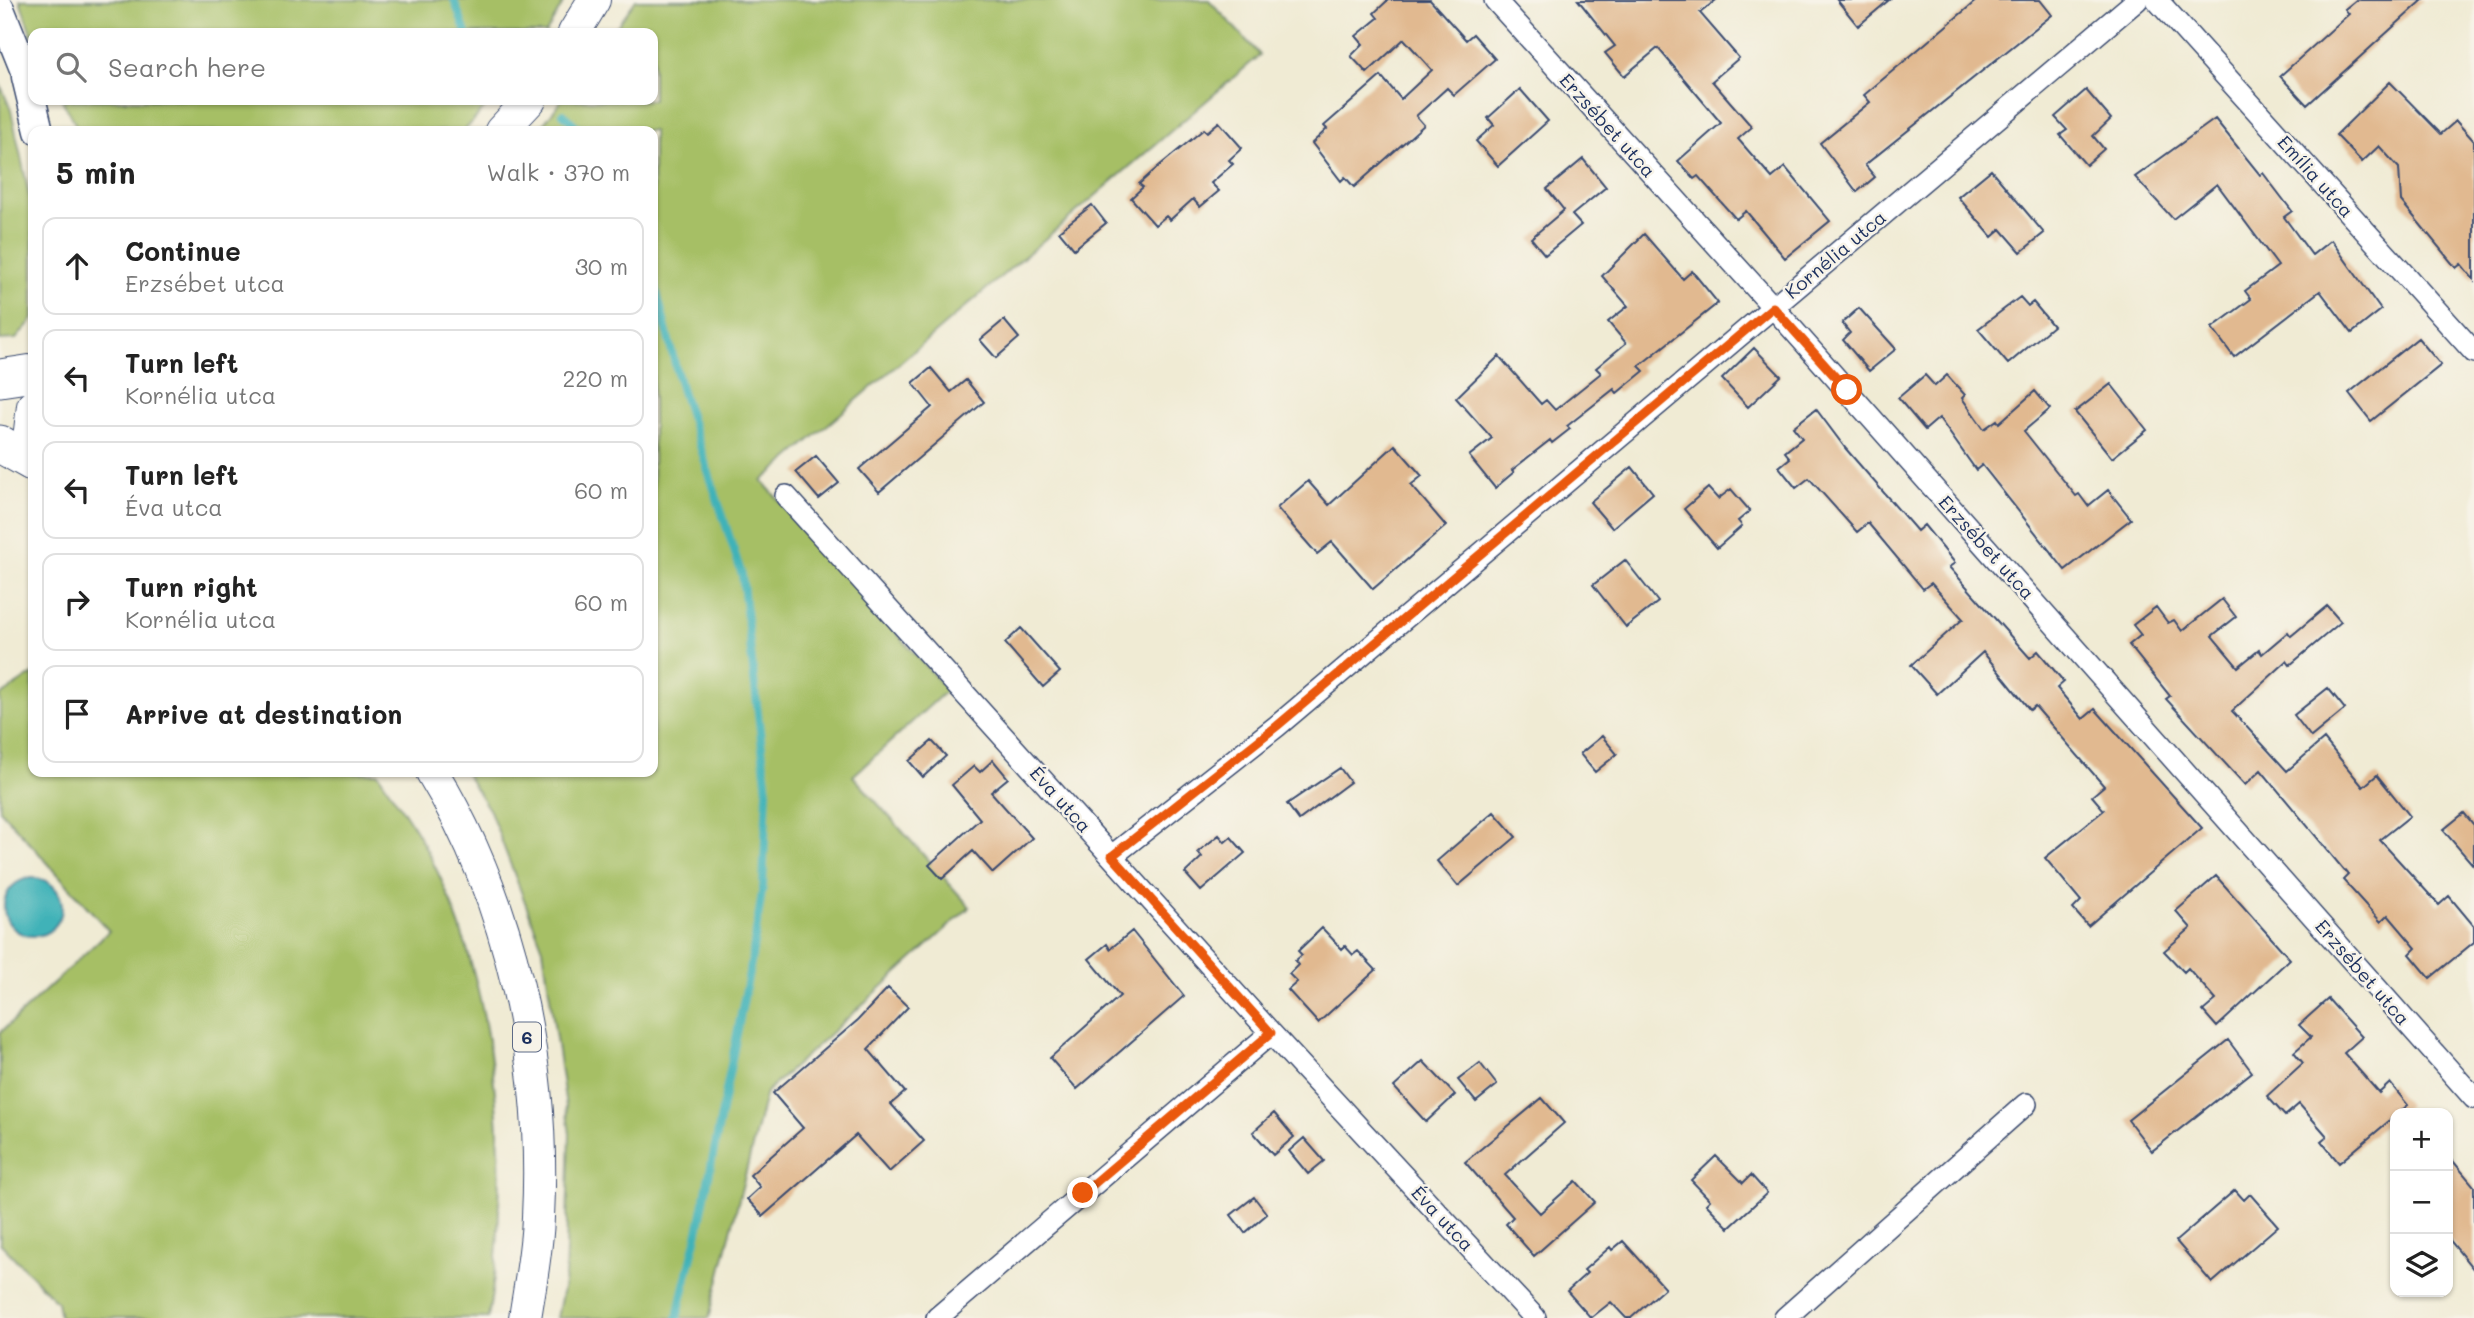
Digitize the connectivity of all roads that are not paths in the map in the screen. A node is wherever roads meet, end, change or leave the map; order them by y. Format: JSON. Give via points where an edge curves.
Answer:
{"nodes":[{"id":1,"x":594,"y":0,"type":"edge"},
{"id":2,"x":1495,"y":0,"type":"edge"},
{"id":3,"x":2137,"y":0,"type":"edge"},
{"id":4,"x":2157,"y":0,"type":"edge"},
{"id":5,"x":0,"y":9,"type":"edge"},
{"id":6,"x":577,"y":28,"type":"edge"},
{"id":7,"x":28,"y":79,"type":"edge"},
{"id":8,"x":35,"y":105,"type":"edge"},
{"id":9,"x":40,"y":105,"type":"edge"},
{"id":10,"x":525,"y":105,"type":"edge"},
{"id":11,"x":38,"y":126,"type":"edge"},
{"id":12,"x":50,"y":126,"type":"edge"},
{"id":13,"x":506,"y":126,"type":"edge"},
{"id":14,"x":1773,"y":307,"type":"junction"},
{"id":15,"x":2474,"y":352,"type":"edge"},
{"id":16,"x":28,"y":374,"type":"edge"},
{"id":17,"x":0,"y":378,"type":"edge"},
{"id":18,"x":0,"y":444,"type":"edge"},
{"id":19,"x":28,"y":461,"type":"edge"},
{"id":20,"x":786,"y":496,"type":"dead end"},
{"id":21,"x":435,"y":777,"type":"edge"},
{"id":22,"x":1112,"y":856,"type":"junction"},
{"id":23,"x":1271,"y":1033,"type":"junction"},
{"id":24,"x":2474,"y":1098,"type":"edge"},
{"id":25,"x":2026,"y":1104,"type":"dead end"},
{"id":26,"x":525,"y":1318,"type":"edge"},
{"id":27,"x":937,"y":1318,"type":"edge"},
{"id":28,"x":1535,"y":1318,"type":"edge"},
{"id":29,"x":1785,"y":1318,"type":"edge"}],
"edges":[{"from":1,"to":6,"type":"main road"},
{"from":2,"to":14,"type":"street","name":"Erzsébet utca"},
{"from":3,"to":14,"type":"street","name":"Kornélia utca"},
{"from":4,"to":15,"type":"street","name":"Emília utca"},
{"from":5,"to":7,"type":"street"},
{"from":8,"to":11,"type":"street"},
{"from":9,"to":12,"type":"street"},
{"from":10,"to":13,"type":"main road"},
{"from":14,"to":22,"type":"street","name":"Kornélia utca","via":[[1277,726]]},
{"from":14,"to":24,"type":"street","name":"Erzsébet utca"},
{"from":16,"to":17,"type":"highway"},
{"from":18,"to":19,"type":"highway"},
{"from":20,"to":22,"type":"street","name":"Éva utca"},
{"from":21,"to":26,"type":"main road","number":"6","via":[[485,881],[518,988],[531,1057],[537,1109],[538,1207]]},
{"from":22,"to":23,"type":"street","name":"Éva utca"},
{"from":23,"to":27,"type":"street"},
{"from":23,"to":28,"type":"street","name":"Éva utca"},
{"from":25,"to":29,"type":"street"}]}
